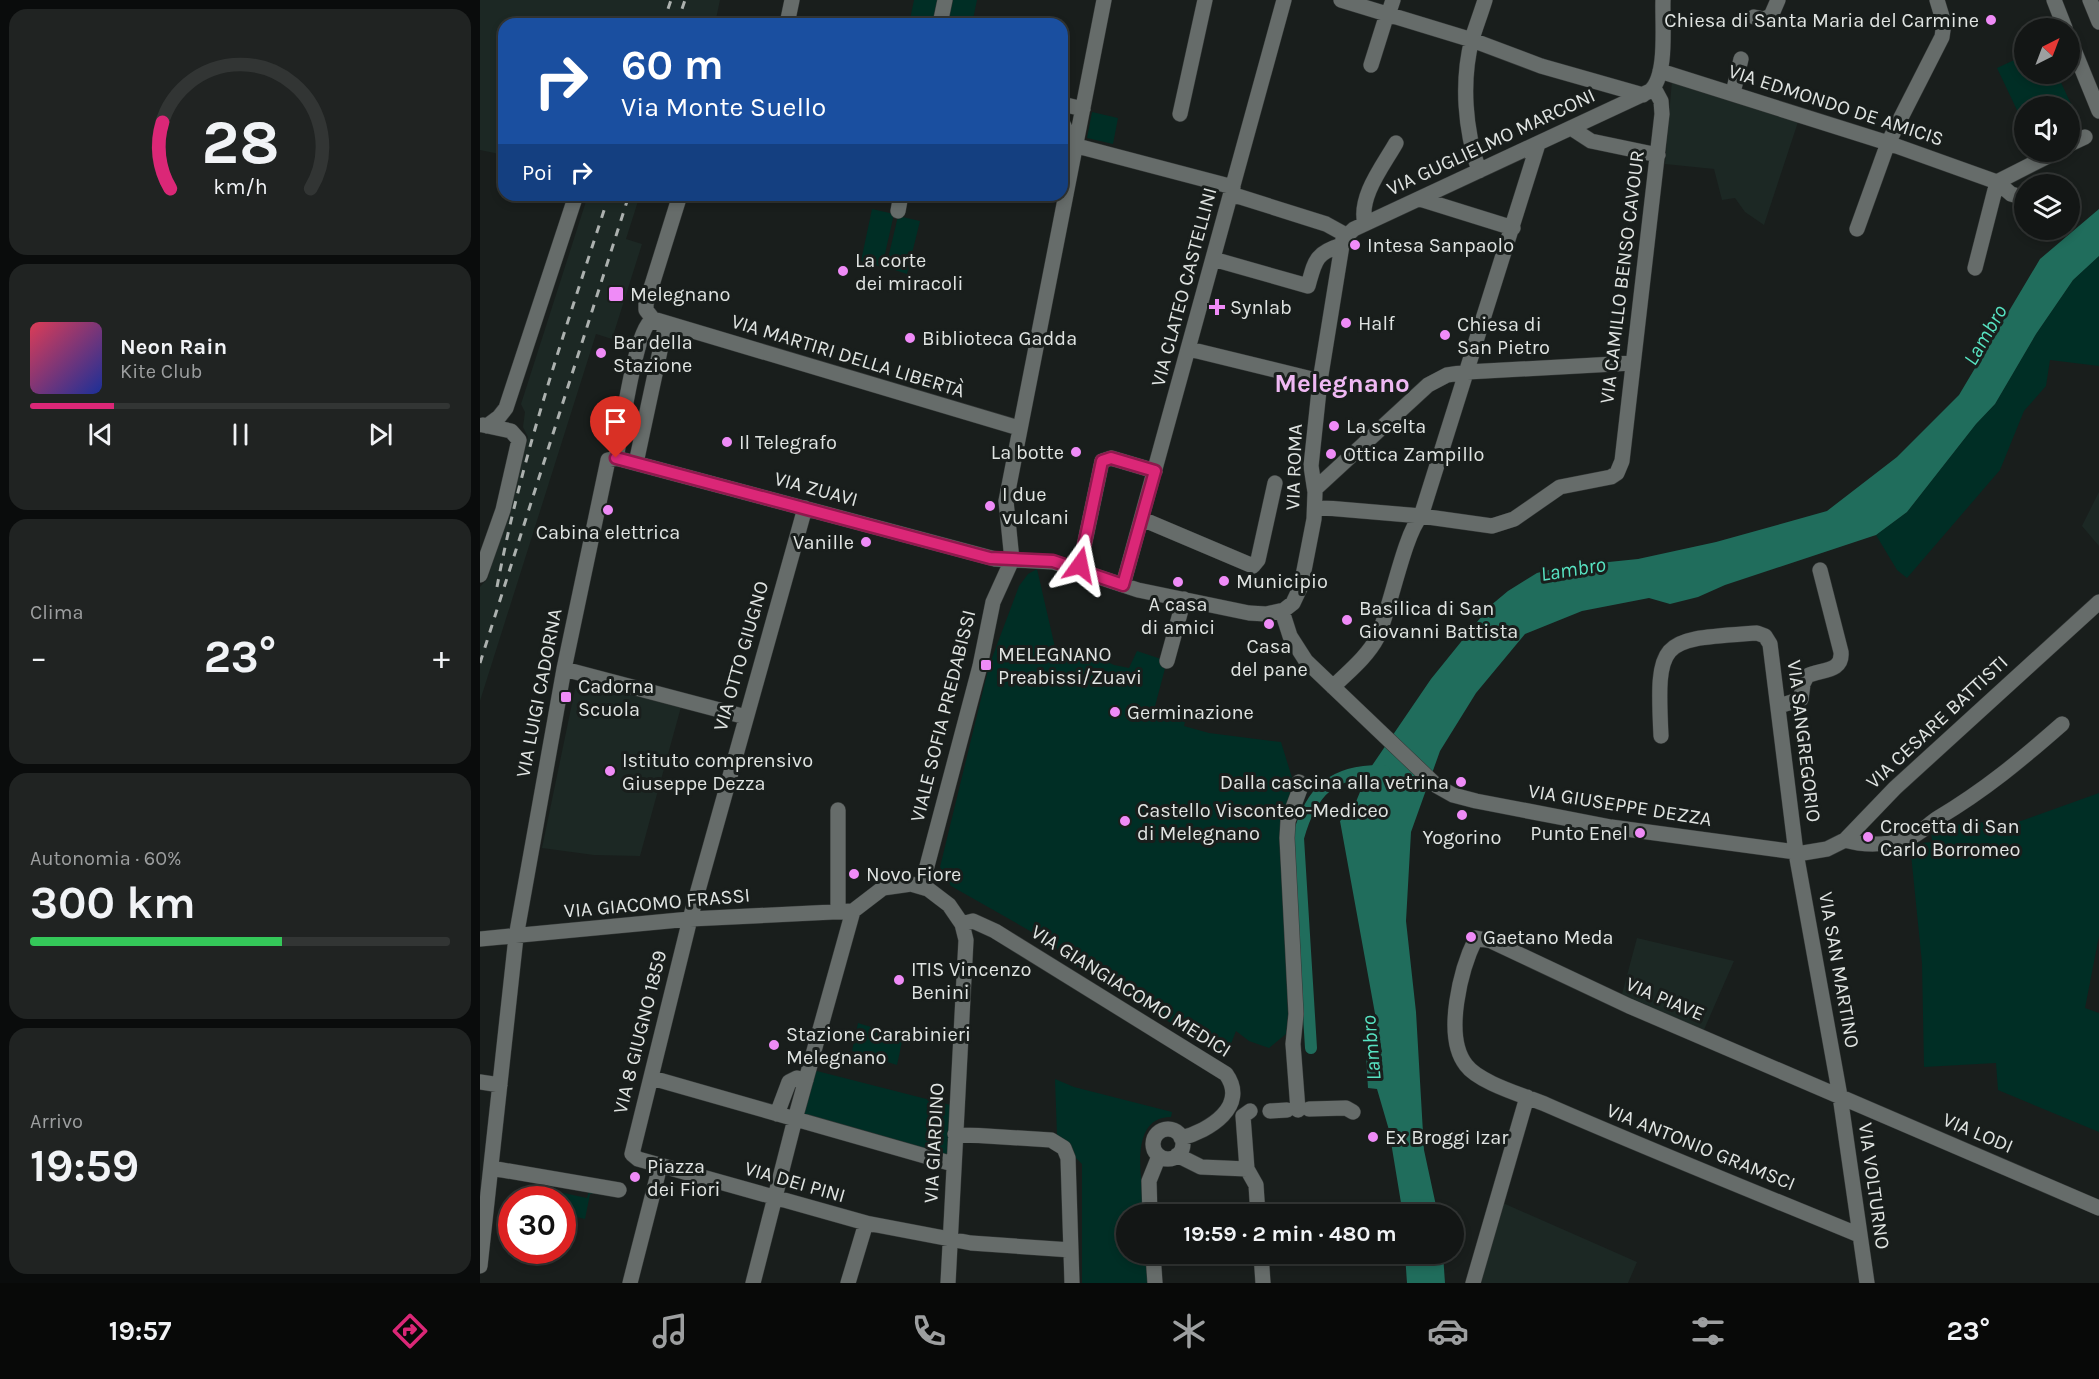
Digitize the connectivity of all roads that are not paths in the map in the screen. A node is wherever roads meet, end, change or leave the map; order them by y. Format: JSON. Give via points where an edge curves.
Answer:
{"nodes":[{"id":1,"x":792,"y":0,"type":"edge"},
{"id":2,"x":945,"y":0,"type":"edge"},
{"id":3,"x":1104,"y":0,"type":"edge"},
{"id":4,"x":1205,"y":0,"type":"edge"},
{"id":5,"x":1284,"y":0,"type":"edge"},
{"id":6,"x":1343,"y":0,"type":"edge"},
{"id":7,"x":1485,"y":0,"type":"edge"},
{"id":8,"x":1663,"y":0,"type":"edge"},
{"id":9,"x":1778,"y":0,"type":"edge"},
{"id":10,"x":1937,"y":0,"type":"edge"},
{"id":11,"x":2054,"y":0,"type":"edge"},
{"id":12,"x":2090,"y":0,"type":"edge"},
{"id":13,"x":1389,"y":10,"type":"edge"},
{"id":14,"x":1754,"y":17,"type":"dead end"},
{"id":15,"x":788,"y":18,"type":"edge"},
{"id":16,"x":941,"y":18,"type":"edge"},
{"id":17,"x":2061,"y":18,"type":"edge"},
{"id":18,"x":2099,"y":22,"type":"edge"},
{"id":19,"x":1472,"y":40,"type":"junction"},
{"id":20,"x":1741,"y":60,"type":"dead end"},
{"id":21,"x":2080,"y":64,"type":"edge"},
{"id":22,"x":1371,"y":65,"type":"dead end"},
{"id":23,"x":1660,"y":70,"type":"junction"},
{"id":24,"x":1649,"y":91,"type":"junction"},
{"id":25,"x":1733,"y":93,"type":"junction"},
{"id":26,"x":1068,"y":105,"type":"edge"},
{"id":27,"x":1083,"y":109,"type":"junction"},
{"id":28,"x":2099,"y":111,"type":"edge"},
{"id":29,"x":1180,"y":114,"type":"dead end"},
{"id":30,"x":1068,"y":116,"type":"edge"},
{"id":31,"x":1570,"y":128,"type":"junction"},
{"id":32,"x":1068,"y":135,"type":"edge"},
{"id":33,"x":2085,"y":137,"type":"dead end"},
{"id":34,"x":2080,"y":139,"type":"edge"},
{"id":35,"x":1396,"y":143,"type":"dead end"},
{"id":36,"x":1888,"y":143,"type":"junction"},
{"id":37,"x":1538,"y":144,"type":"junction"},
{"id":38,"x":1077,"y":146,"type":"junction"},
{"id":39,"x":1659,"y":155,"type":"junction"},
{"id":40,"x":2037,"y":162,"type":"edge"},
{"id":41,"x":1479,"y":171,"type":"junction"},
{"id":42,"x":1998,"y":182,"type":"junction"},
{"id":43,"x":1068,"y":190,"type":"edge"},
{"id":44,"x":1232,"y":190,"type":"junction"},
{"id":45,"x":2014,"y":195,"type":"edge"},
{"id":46,"x":1420,"y":199,"type":"junction"},
{"id":47,"x":574,"y":201,"type":"edge"},
{"id":48,"x":678,"y":201,"type":"edge"},
{"id":49,"x":900,"y":201,"type":"edge"},
{"id":50,"x":1066,"y":201,"type":"edge"},
{"id":51,"x":898,"y":211,"type":"dead end"},
{"id":52,"x":1365,"y":224,"type":"junction"},
{"id":53,"x":1513,"y":228,"type":"junction"},
{"id":54,"x":1857,"y":229,"type":"dead end"},
{"id":55,"x":1344,"y":240,"type":"junction"},
{"id":56,"x":1213,"y":259,"type":"junction"},
{"id":57,"x":1975,"y":267,"type":"dead end"},
{"id":58,"x":666,"y":323,"type":"junction"},
{"id":59,"x":1188,"y":349,"type":"junction"},
{"id":60,"x":1632,"y":363,"type":"junction"},
{"id":61,"x":1467,"y":372,"type":"junction"},
{"id":62,"x":1320,"y":381,"type":"junction"},
{"id":63,"x":488,"y":426,"type":"edge"},
{"id":64,"x":1019,"y":428,"type":"junction"},
{"id":65,"x":613,"y":458,"type":"junction"},
{"id":66,"x":636,"y":463,"type":"junction"},
{"id":67,"x":1155,"y":471,"type":"junction"},
{"id":68,"x":1275,"y":483,"type":"dead end"},
{"id":69,"x":1315,"y":489,"type":"junction"},
{"id":70,"x":1315,"y":507,"type":"junction"},
{"id":71,"x":805,"y":508,"type":"junction"},
{"id":72,"x":1421,"y":516,"type":"junction"},
{"id":73,"x":1142,"y":519,"type":"junction"},
{"id":74,"x":1012,"y":560,"type":"junction"},
{"id":75,"x":1079,"y":570,"type":"junction"},
{"id":76,"x":1820,"y":570,"type":"dead end"},
{"id":77,"x":480,"y":575,"type":"edge"},
{"id":78,"x":1123,"y":585,"type":"junction"},
{"id":79,"x":1184,"y":599,"type":"junction"},
{"id":80,"x":2099,"y":602,"type":"edge"},
{"id":81,"x":1282,"y":611,"type":"junction"},
{"id":82,"x":1167,"y":661,"type":"dead end"},
{"id":83,"x":564,"y":669,"type":"junction"},
{"id":84,"x":1333,"y":687,"type":"junction"},
{"id":85,"x":1779,"y":706,"type":"junction"},
{"id":86,"x":746,"y":717,"type":"junction"},
{"id":87,"x":2062,"y":724,"type":"dead end"},
{"id":88,"x":1661,"y":736,"type":"dead end"},
{"id":89,"x":1299,"y":782,"type":"dead end"},
{"id":90,"x":838,"y":810,"type":"dead end"},
{"id":91,"x":1845,"y":840,"type":"junction"},
{"id":92,"x":1796,"y":853,"type":"junction"},
{"id":93,"x":922,"y":885,"type":"junction"},
{"id":94,"x":846,"y":911,"type":"junction"},
{"id":95,"x":690,"y":919,"type":"junction"},
{"id":96,"x":964,"y":929,"type":"junction"},
{"id":97,"x":516,"y":937,"type":"junction"},
{"id":98,"x":1476,"y":938,"type":"joint"},
{"id":99,"x":480,"y":939,"type":"edge"},
{"id":100,"x":652,"y":1078,"type":"junction"},
{"id":101,"x":806,"y":1080,"type":"junction"},
{"id":102,"x":480,"y":1082,"type":"edge"},
{"id":103,"x":500,"y":1085,"type":"junction"},
{"id":104,"x":1840,"y":1096,"type":"junction"},
{"id":105,"x":1527,"y":1097,"type":"junction"},
{"id":106,"x":1298,"y":1109,"type":"junction"},
{"id":107,"x":1250,"y":1111,"type":"dead end"},
{"id":108,"x":1270,"y":1111,"type":"dead end"},
{"id":109,"x":1353,"y":1112,"type":"dead end"},
{"id":110,"x":777,"y":1114,"type":"junction"},
{"id":111,"x":795,"y":1119,"type":"junction"},
{"id":112,"x":954,"y":1134,"type":"junction"},
{"id":113,"x":1181,"y":1138,"type":"junction"},
{"id":114,"x":632,"y":1154,"type":"joint"},
{"id":115,"x":1178,"y":1155,"type":"junction"},
{"id":116,"x":1159,"y":1156,"type":"junction"},
{"id":117,"x":953,"y":1164,"type":"junction"},
{"id":118,"x":660,"y":1166,"type":"junction"},
{"id":119,"x":491,"y":1168,"type":"junction"},
{"id":120,"x":1247,"y":1169,"type":"junction"},
{"id":121,"x":619,"y":1190,"type":"dead end"},
{"id":122,"x":775,"y":1198,"type":"junction"},
{"id":123,"x":1150,"y":1204,"type":"edge"},
{"id":124,"x":1257,"y":1204,"type":"edge"},
{"id":125,"x":2099,"y":1208,"type":"edge"},
{"id":126,"x":866,"y":1224,"type":"junction"},
{"id":127,"x":1859,"y":1235,"type":"junction"},
{"id":128,"x":950,"y":1239,"type":"junction"},
{"id":129,"x":1071,"y":1250,"type":"junction"},
{"id":130,"x":1154,"y":1264,"type":"edge"},
{"id":131,"x":1262,"y":1264,"type":"edge"},
{"id":132,"x":480,"y":1266,"type":"edge"},
{"id":133,"x":630,"y":1283,"type":"edge"},
{"id":134,"x":753,"y":1283,"type":"edge"},
{"id":135,"x":848,"y":1283,"type":"edge"},
{"id":136,"x":948,"y":1283,"type":"edge"},
{"id":137,"x":1072,"y":1283,"type":"edge"},
{"id":138,"x":1155,"y":1283,"type":"edge"},
{"id":139,"x":1263,"y":1283,"type":"edge"},
{"id":140,"x":1473,"y":1283,"type":"edge"},
{"id":141,"x":1867,"y":1283,"type":"edge"}],
"edges":[{"from":1,"to":15,"type":"street"},
{"from":2,"to":16,"type":"street"},
{"from":3,"to":27,"type":"street"},
{"from":4,"to":29,"type":"street"},
{"from":5,"to":44,"type":"street","name":"VIA CLATEO CASTELLINI"},
{"from":6,"to":13,"type":"street"},
{"from":7,"to":19,"type":"street"},
{"from":8,"to":23,"type":"street"},
{"from":9,"to":14,"type":"street","via":[[1771,16]]},
{"from":10,"to":36,"type":"street","via":[[1944,23],[1942,37]]},
{"from":11,"to":17,"type":"street"},
{"from":12,"to":18,"type":"street"},
{"from":13,"to":19,"type":"street"},
{"from":13,"to":22,"type":"street"},
{"from":19,"to":24,"type":"street","via":[[1540,66]]},
{"from":19,"to":41,"type":"street","via":[[1466,116]]},
{"from":20,"to":25,"type":"street"},
{"from":21,"to":28,"type":"street"},
{"from":23,"to":24,"type":"street"},
{"from":23,"to":25,"type":"street","name":"VIA EDMONDO DE AMICIS"},
{"from":24,"to":31,"type":"street","name":"VIA GUGLIELMO MARCONI"},
{"from":24,"to":39,"type":"street","name":"VIA CAMILLO BENSO CAVOUR","via":[[1663,109]]},
{"from":25,"to":36,"type":"street","name":"VIA EDMONDO DE AMICIS"},
{"from":26,"to":27,"type":"street"},
{"from":27,"to":30,"type":"street"},
{"from":27,"to":38,"type":"street"},
{"from":31,"to":37,"type":"street","name":"VIA GUGLIELMO MARCONI"},
{"from":31,"to":39,"type":"street","via":[[1591,141]]},
{"from":32,"to":38,"type":"street"},
{"from":33,"to":34,"type":"street"},
{"from":35,"to":52,"type":"street","via":[[1368,194],[1363,211]]},
{"from":36,"to":42,"type":"street","name":"VIA EDMONDO DE AMICIS"},
{"from":36,"to":54,"type":"street"},
{"from":37,"to":41,"type":"street","name":"VIA GUGLIELMO MARCONI"},
{"from":37,"to":53,"type":"street"},
{"from":38,"to":43,"type":"street"},
{"from":38,"to":44,"type":"street"},
{"from":39,"to":60,"type":"street","name":"VIA CAMILLO BENSO CAVOUR"},
{"from":40,"to":42,"type":"street"},
{"from":41,"to":46,"type":"street","name":"VIA GUGLIELMO MARCONI"},
{"from":42,"to":45,"type":"street","name":"VIA EDMONDO DE AMICIS"},
{"from":42,"to":57,"type":"street"},
{"from":44,"to":55,"type":"street","via":[[1326,224]]},
{"from":44,"to":56,"type":"street","name":"VIA CLATEO CASTELLINI"},
{"from":46,"to":52,"type":"street","name":"VIA GUGLIELMO MARCONI"},
{"from":46,"to":53,"type":"street"},
{"from":47,"to":63,"type":"street","via":[[506,408]]},
{"from":48,"to":58,"type":"street","via":[[645,305],[650,316]]},
{"from":49,"to":51,"type":"street"},
{"from":50,"to":64,"type":"street"},
{"from":52,"to":55,"type":"street","name":"VIA GUGLIELMO MARCONI"},
{"from":53,"to":61,"type":"street"},
{"from":55,"to":56,"type":"street","via":[[1318,256],[1308,286]]},
{"from":55,"to":62,"type":"street","name":"VIA ROMA"},
{"from":56,"to":59,"type":"street","name":"VIA CLATEO CASTELLINI"},
{"from":58,"to":64,"type":"street","name":"VIA MARTIRI DELLA LIBERTÀ"},
{"from":58,"to":65,"type":"street","name":"VIA LUIGI CADORNA","via":[[646,324]]},
{"from":58,"to":66,"type":"street"},
{"from":59,"to":62,"type":"street"},
{"from":59,"to":67,"type":"street","name":"VIA CLATEO CASTELLINI"},
{"from":60,"to":61,"type":"street"},
{"from":60,"to":72,"type":"street","name":"VIA CAMILLO BENSO CAVOUR","via":[[1622,461],[1617,473],[1560,487],[1514,519],[1497,525]]},
{"from":61,"to":69,"type":"street","via":[[1443,376],[1421,390]]},
{"from":61,"to":72,"type":"street"},
{"from":62,"to":69,"type":"street","name":"VIA ROMA","via":[[1311,466]]},
{"from":63,"to":77,"type":"street","via":[[516,434],[519,442]]},
{"from":64,"to":74,"type":"street","via":[[1005,505]]},
{"from":65,"to":66,"type":"street","name":"VIA ZUAVI"},
{"from":65,"to":83,"type":"street","name":"VIA LUIGI CADORNA","via":[[605,467]]},
{"from":66,"to":71,"type":"street","name":"VIA ZUAVI"},
{"from":67,"to":73,"type":"street","name":"VIA CLATEO CASTELLINI"},
{"from":67,"to":75,"type":"street","via":[[1111,458],[1102,461]]},
{"from":68,"to":73,"type":"street","via":[[1258,560],[1253,566]]},
{"from":69,"to":70,"type":"street","name":"VIA ROMA"},
{"from":70,"to":72,"type":"street"},
{"from":70,"to":81,"type":"street","name":"VIA ROMA","via":[[1300,590],[1293,603]]},
{"from":71,"to":74,"type":"street","name":"VIA ZUAVI","via":[[990,558]]},
{"from":71,"to":86,"type":"street","name":"VIA OTTO GIUGNO"},
{"from":72,"to":84,"type":"street","via":[[1377,638]]},
{"from":73,"to":78,"type":"street","name":"VIA CLATEO CASTELLINI"},
{"from":74,"to":75,"type":"street","name":"VIA ZUAVI","via":[[1047,560]]},
{"from":74,"to":93,"type":"street","name":"VIALE SOFIA PREDABISSI","via":[[993,602]]},
{"from":75,"to":78,"type":"street","name":"VIA ZUAVI"},
{"from":76,"to":85,"type":"street","via":[[1841,661],[1836,667],[1807,676],[1801,699]]},
{"from":78,"to":79,"type":"street","name":"VIA ZUAVI"},
{"from":79,"to":81,"type":"street","name":"VIA ZUAVI","via":[[1249,613],[1266,615]]},
{"from":79,"to":82,"type":"street"},
{"from":80,"to":91,"type":"street","name":"VIA CESARE BATTISTI","via":[[1895,788]]},
{"from":81,"to":84,"type":"street","via":[[1298,650]]},
{"from":83,"to":86,"type":"street"},
{"from":83,"to":97,"type":"street","name":"VIA LUIGI CADORNA"},
{"from":84,"to":92,"type":"street","name":"VIA GIUSEPPE DEZZA","via":[[1440,788],[1476,801],[1611,827]]},
{"from":85,"to":88,"type":"street","name":"VIA SANGREGORIO","via":[[1770,644],[1765,636],[1757,633],[1695,637],[1676,645],[1664,659],[1659,677]]},
{"from":85,"to":92,"type":"street","name":"VIA SANGREGORIO"},
{"from":86,"to":95,"type":"street","name":"VIA OTTO GIUGNO"},
{"from":87,"to":91,"type":"street","via":[[2002,778],[1987,784],[1959,807],[1907,839],[1877,844]]},
{"from":89,"to":106,"type":"street","via":[[1287,838]]},
{"from":90,"to":94,"type":"street"},
{"from":91,"to":92,"type":"street","name":"VIA CESARE BATTISTI","via":[[1827,849]]},
{"from":92,"to":104,"type":"street","name":"VIA SAN MARTINO"},
{"from":93,"to":94,"type":"street","via":[[883,888]]},
{"from":93,"to":96,"type":"street","via":[[945,902]]},
{"from":94,"to":95,"type":"street","name":"VIA GIACOMO FRASSI"},
{"from":94,"to":101,"type":"street"},
{"from":95,"to":97,"type":"street","name":"VIA GIACOMO FRASSI"},
{"from":95,"to":100,"type":"street","name":"VIA 8 GIUGNO 1859"},
{"from":96,"to":112,"type":"street","name":"VIA GIARDINO"},
{"from":96,"to":113,"type":"street","name":"VIA GIANGIACOMO MEDICI","via":[[973,921],[995,931],[1226,1074],[1233,1095],[1227,1112],[1208,1127]]},
{"from":97,"to":99,"type":"street","name":"VIA GIACOMO FRASSI"},
{"from":97,"to":103,"type":"street","name":"VIA LUIGI CADORNA"},
{"from":98,"to":104,"type":"street","name":"VIA PIAVE","via":[[1491,941],[1620,1003]]},
{"from":98,"to":105,"type":"street","name":"VIA ANTONIO GRAMSCI","via":[[1457,998],[1460,1056],[1477,1075]]},
{"from":100,"to":110,"type":"street"},
{"from":100,"to":114,"type":"street","name":"VIA 8 GIUGNO 1859"},
{"from":101,"to":110,"type":"street","via":[[797,1078],[789,1082]]},
{"from":101,"to":111,"type":"street"},
{"from":102,"to":103,"type":"street"},
{"from":103,"to":119,"type":"street","name":"VIA LUIGI CADORNA"},
{"from":104,"to":125,"type":"street","name":"VIA LODI"},
{"from":104,"to":127,"type":"street","name":"VIA VOLTURNO"},
{"from":105,"to":127,"type":"street","name":"VIA ANTONIO GRAMSCI"},
{"from":105,"to":140,"type":"street"},
{"from":106,"to":108,"type":"street"},
{"from":106,"to":109,"type":"street","via":[[1346,1108]]},
{"from":107,"to":120,"type":"street","via":[[1243,1116]]},
{"from":110,"to":111,"type":"street"},
{"from":111,"to":117,"type":"street"},
{"from":111,"to":122,"type":"street"},
{"from":112,"to":117,"type":"street","name":"VIA GIARDINO"},
{"from":112,"to":129,"type":"street","via":[[1047,1139],[1061,1145],[1068,1158]]},
{"from":113,"to":115,"type":"street"},
{"from":113,"to":116,"type":"street","via":[[1170,1129],[1160,1131],[1153,1143]]},
{"from":114,"to":118,"type":"street","name":"VIA DEI PINI"},
{"from":115,"to":116,"type":"street","via":[[1168,1159]]},
{"from":115,"to":120,"type":"street","via":[[1197,1166]]},
{"from":116,"to":123,"type":"street","via":[[1149,1180]]},
{"from":117,"to":128,"type":"street","name":"VIA GIARDINO"},
{"from":118,"to":122,"type":"street","name":"VIA DEI PINI"},
{"from":118,"to":133,"type":"street"},
{"from":119,"to":121,"type":"street"},
{"from":119,"to":132,"type":"street","name":"VIA LUIGI CADORNA"},
{"from":120,"to":124,"type":"street","via":[[1256,1185]]},
{"from":122,"to":126,"type":"street","name":"VIA DEI PINI"},
{"from":122,"to":134,"type":"street"},
{"from":126,"to":128,"type":"street","name":"VIA DEI PINI"},
{"from":126,"to":135,"type":"street"},
{"from":127,"to":141,"type":"street","name":"VIA VOLTURNO"},
{"from":128,"to":129,"type":"street","name":"VIA DEI PINI","via":[[971,1244]]},
{"from":128,"to":136,"type":"street","name":"VIA GIARDINO"},
{"from":129,"to":137,"type":"street"},
{"from":130,"to":138,"type":"street"},
{"from":131,"to":139,"type":"street"}]}
